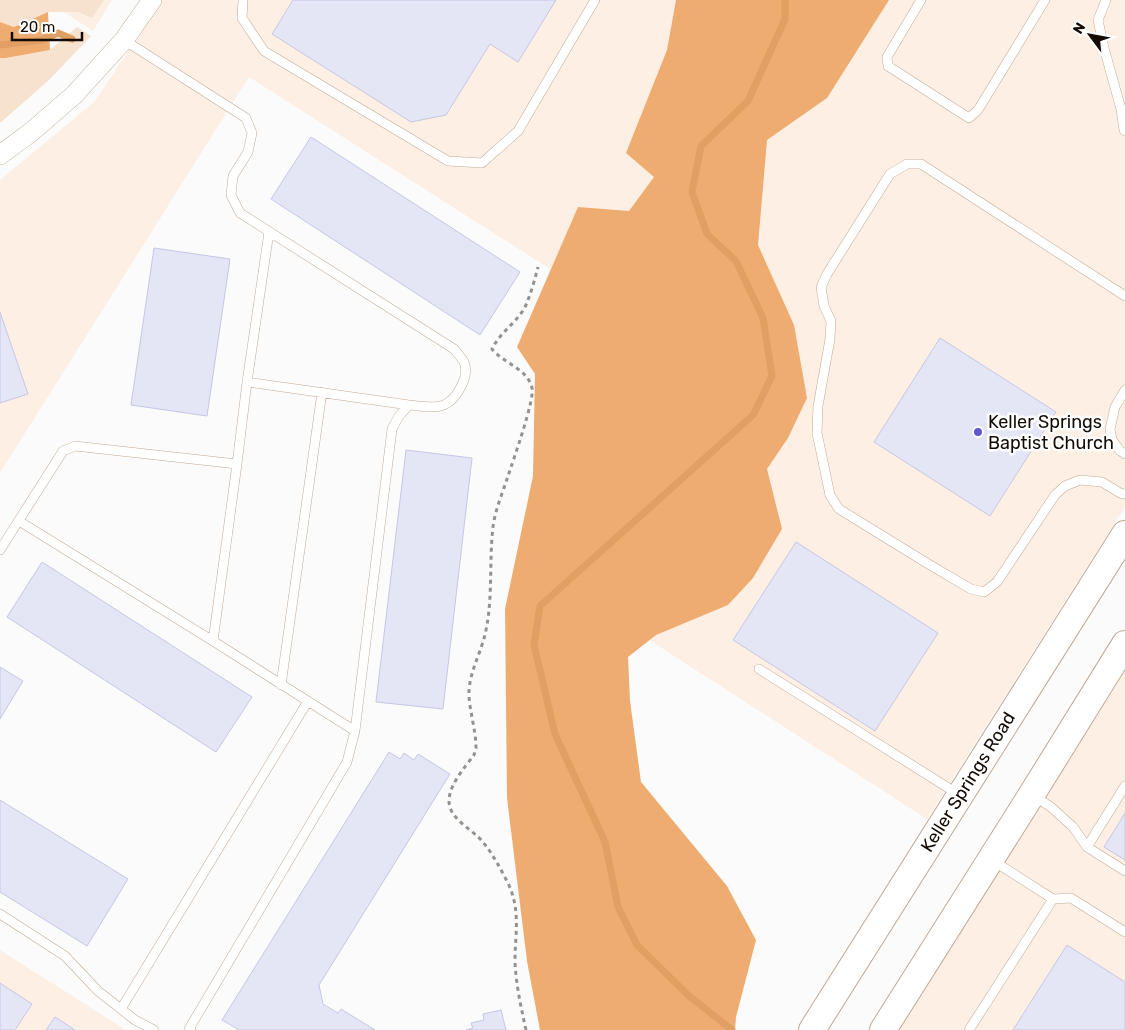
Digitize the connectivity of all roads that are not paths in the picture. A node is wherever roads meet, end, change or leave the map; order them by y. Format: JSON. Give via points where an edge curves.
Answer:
{"nodes":[{"id":1,"x":152,"y":0,"type":"edge"},
{"id":2,"x":243,"y":0,"type":"edge"},
{"id":3,"x":595,"y":0,"type":"edge"},
{"id":4,"x":921,"y":0,"type":"edge"},
{"id":5,"x":1045,"y":0,"type":"edge"},
{"id":6,"x":1106,"y":0,"type":"edge"},
{"id":7,"x":124,"y":40,"type":"junction"},
{"id":8,"x":1125,"y":131,"type":"edge"},
{"id":9,"x":0,"y":155,"type":"edge"},
{"id":10,"x":269,"y":232,"type":"junction"},
{"id":11,"x":1125,"y":296,"type":"edge"},
{"id":12,"x":247,"y":382,"type":"junction"},
{"id":13,"x":1125,"y":390,"type":"edge"},
{"id":14,"x":322,"y":392,"type":"junction"},
{"id":15,"x":409,"y":405,"type":"junction"},
{"id":16,"x":1125,"y":454,"type":"edge"},
{"id":17,"x":237,"y":464,"type":"junction"},
{"id":18,"x":1125,"y":494,"type":"edge"},
{"id":19,"x":19,"y":520,"type":"junction"},
{"id":20,"x":1125,"y":534,"type":"edge"},
{"id":21,"x":0,"y":550,"type":"edge"},
{"id":22,"x":213,"y":641,"type":"junction"},
{"id":23,"x":1125,"y":644,"type":"edge"},
{"id":24,"x":759,"y":669,"type":"dead end"},
{"id":25,"x":281,"y":685,"type":"junction"},
{"id":26,"x":308,"y":701,"type":"junction"},
{"id":27,"x":355,"y":731,"type":"junction"},
{"id":28,"x":1125,"y":786,"type":"edge"},
{"id":29,"x":1032,"y":794,"type":"junction"},
{"id":30,"x":960,"y":795,"type":"junction"},
{"id":31,"x":1087,"y":847,"type":"junction"},
{"id":32,"x":990,"y":859,"type":"junction"},
{"id":33,"x":1125,"y":871,"type":"edge"},
{"id":34,"x":1053,"y":899,"type":"junction"},
{"id":35,"x":0,"y":914,"type":"edge"},
{"id":36,"x":1125,"y":932,"type":"edge"},
{"id":37,"x":121,"y":1009,"type":"junction"},
{"id":38,"x":154,"y":1030,"type":"edge"},
{"id":39,"x":188,"y":1030,"type":"edge"},
{"id":40,"x":812,"y":1030,"type":"edge"},
{"id":41,"x":883,"y":1030,"type":"edge"},
{"id":42,"x":969,"y":1030,"type":"edge"}],
"edges":[{"from":1,"to":7,"type":"street"},
{"from":2,"to":3,"type":"lane","via":[[242,18],[264,51],[448,161],[482,163],[518,131]]},
{"from":4,"to":5,"type":"lane","via":[[887,57],[888,66],[969,118],[978,110]]},
{"from":6,"to":8,"type":"lane","via":[[1098,20]]},
{"from":7,"to":9,"type":"street","via":[[74,95]]},
{"from":7,"to":10,"type":"lane","via":[[246,118],[252,133],[248,152],[233,176],[231,195],[240,213]]},
{"from":10,"to":12,"type":"lane"},
{"from":10,"to":15,"type":"lane","via":[[454,350],[464,362],[466,374],[458,392],[445,404],[432,407]]},
{"from":11,"to":18,"type":"lane","via":[[921,164],[907,164],[890,174],[821,287],[831,322],[817,434],[830,495],[840,509],[971,589],[984,592],[997,582],[1055,495],[1065,486],[1080,480],[1102,482]]},
{"from":12,"to":14,"type":"lane"},
{"from":12,"to":17,"type":"lane"},
{"from":13,"to":16,"type":"lane","via":[[1114,408],[1110,429],[1112,440]]},
{"from":14,"to":15,"type":"lane"},
{"from":14,"to":25,"type":"lane"},
{"from":15,"to":27,"type":"lane","via":[[392,429]]},
{"from":17,"to":19,"type":"lane","via":[[75,446],[63,451]]},
{"from":17,"to":22,"type":"lane"},
{"from":19,"to":21,"type":"lane"},
{"from":19,"to":22,"type":"lane"},
{"from":20,"to":30,"type":"main road","name":"Keller Springs Road"},
{"from":22,"to":25,"type":"lane"},
{"from":23,"to":29,"type":"main road"},
{"from":24,"to":30,"type":"lane"},
{"from":25,"to":26,"type":"lane"},
{"from":26,"to":27,"type":"lane"},
{"from":26,"to":37,"type":"lane"},
{"from":27,"to":39,"type":"lane","via":[[347,762]]},
{"from":28,"to":31,"type":"lane"},
{"from":29,"to":31,"type":"lane","via":[[1073,827]]},
{"from":29,"to":32,"type":"main road"},
{"from":30,"to":40,"type":"main road","name":"Keller Springs Road"},
{"from":31,"to":33,"type":"lane"},
{"from":32,"to":34,"type":"lane"},
{"from":32,"to":41,"type":"main road"},
{"from":34,"to":36,"type":"lane","via":[[1071,898]]},
{"from":34,"to":42,"type":"lane"},
{"from":35,"to":37,"type":"lane","via":[[65,956],[98,991]]},
{"from":37,"to":38,"type":"lane"}]}
